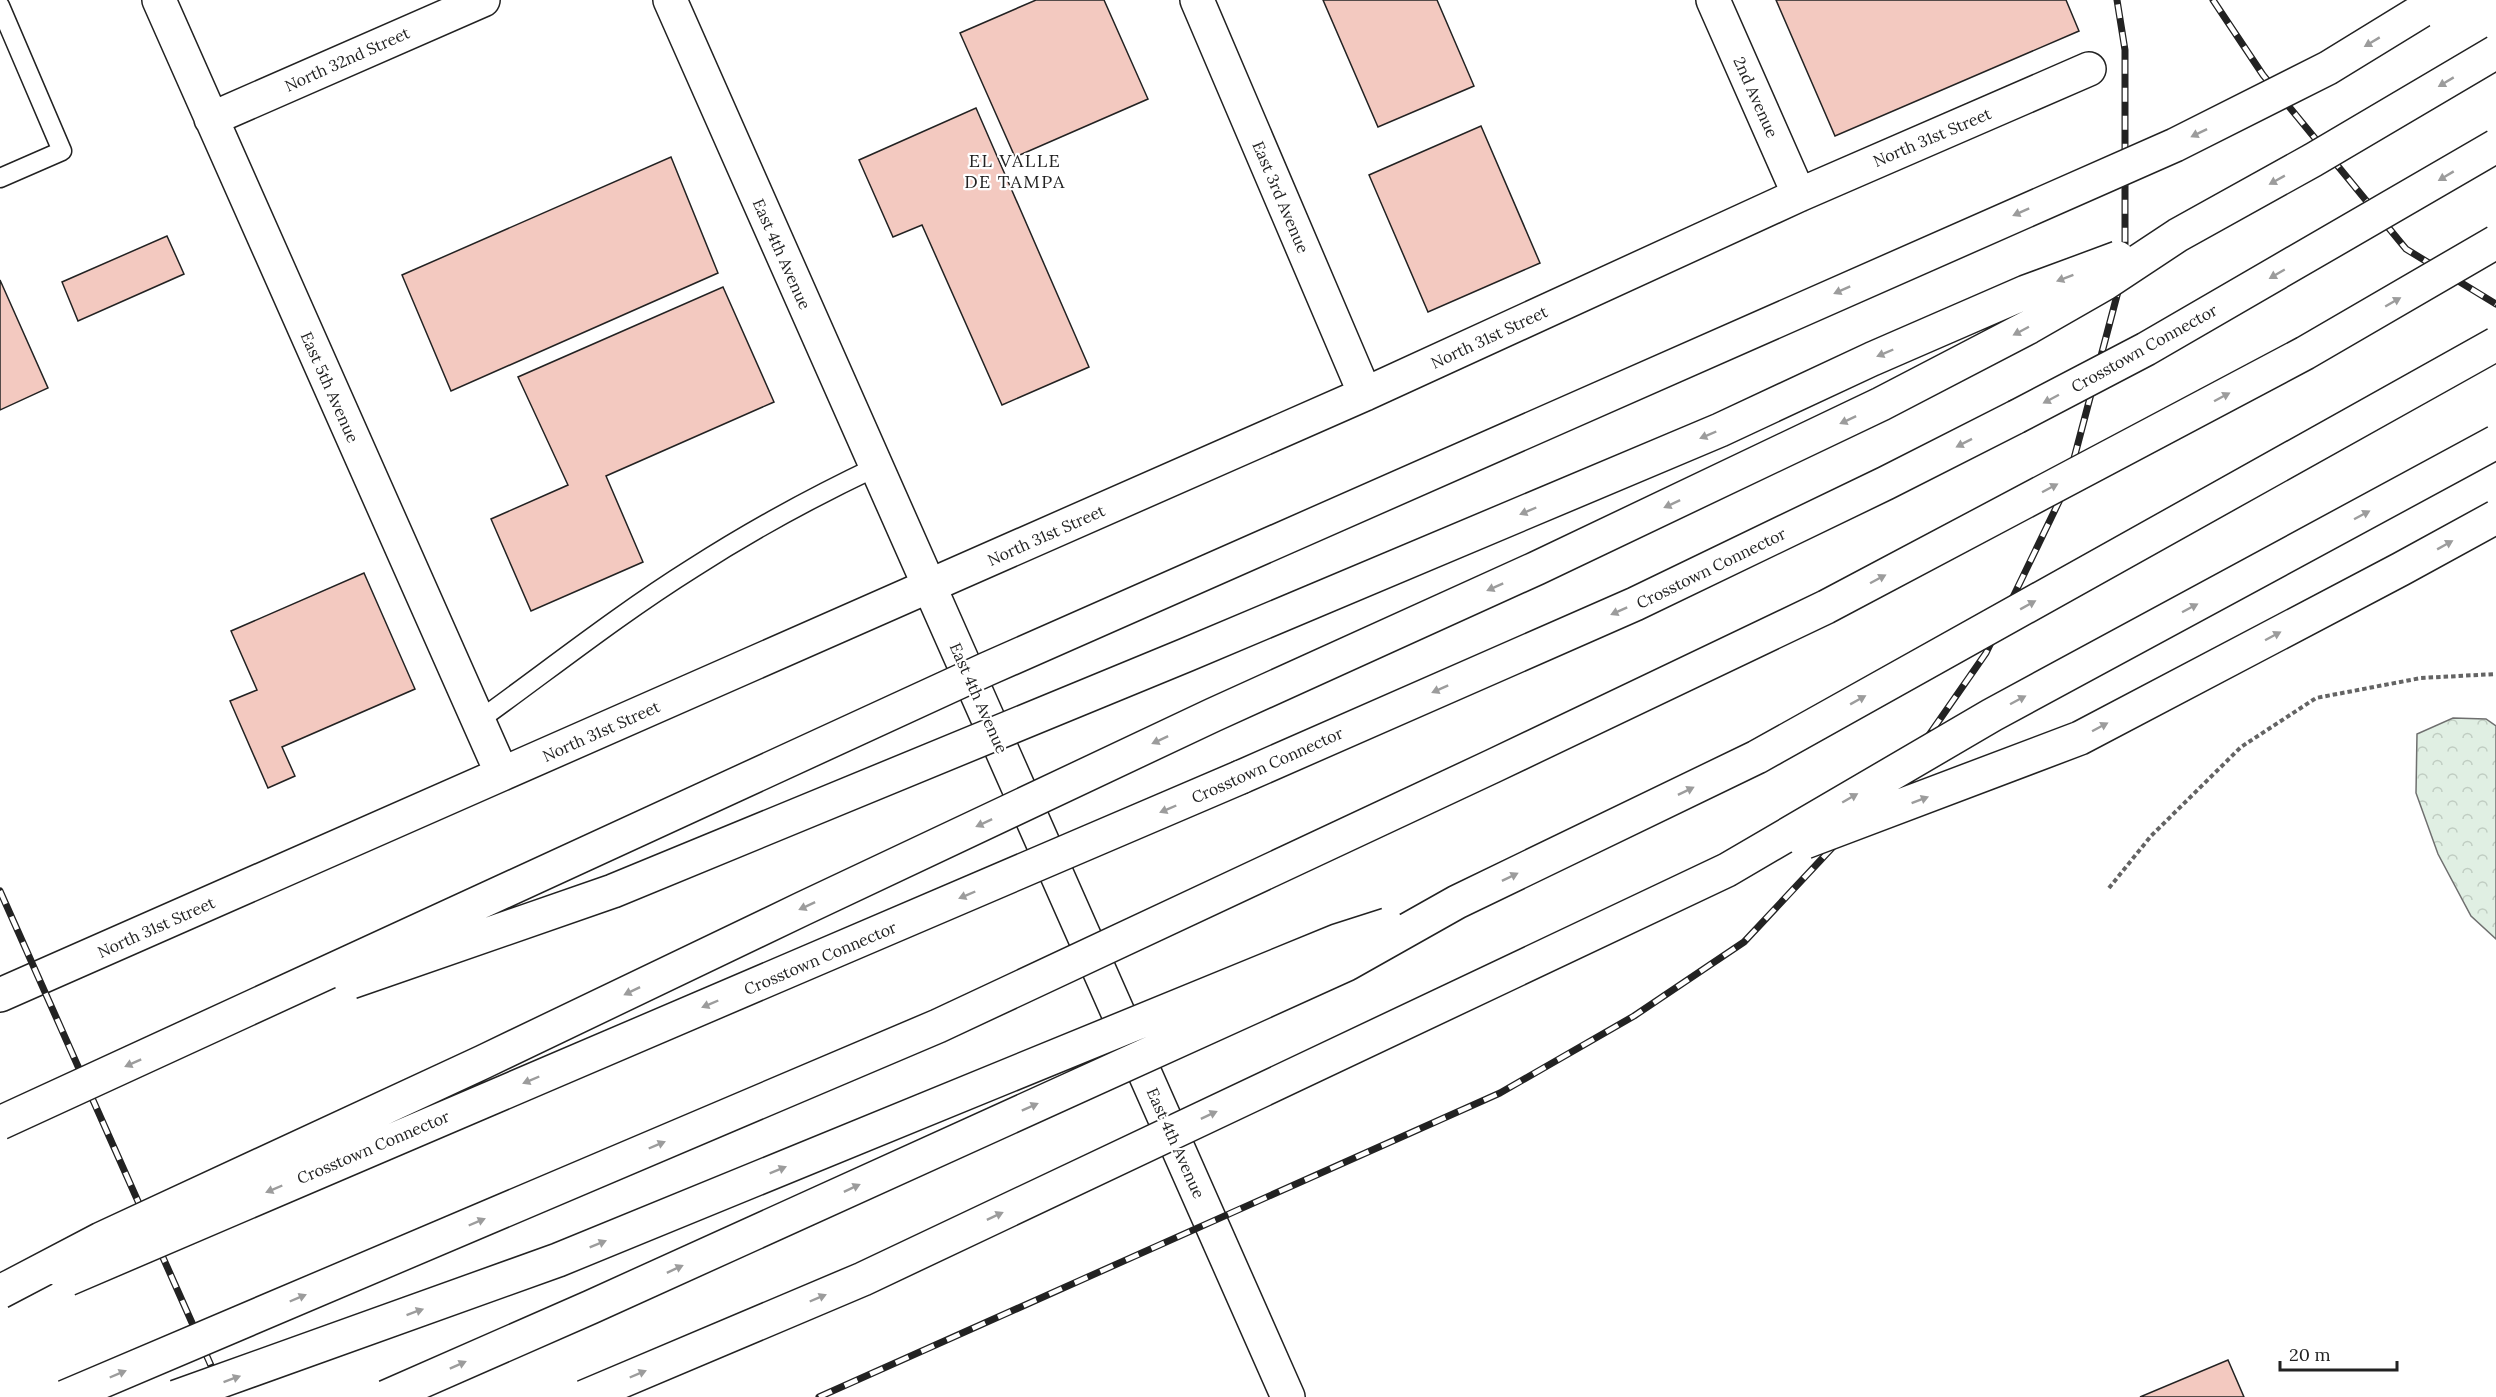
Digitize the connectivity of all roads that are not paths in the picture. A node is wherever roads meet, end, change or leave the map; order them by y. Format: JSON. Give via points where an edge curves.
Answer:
{"nodes":[{"id":1,"x":159,"y":0,"type":"edge"},
{"id":2,"x":483,"y":0,"type":"edge"},
{"id":3,"x":669,"y":0,"type":"edge"},
{"id":4,"x":1197,"y":0,"type":"edge"},
{"id":5,"x":1713,"y":0,"type":"edge"},
{"id":6,"x":2437,"y":0,"type":"edge"},
{"id":7,"x":0,"y":6,"type":"edge"},
{"id":8,"x":2496,"y":52,"type":"edge"},
{"id":9,"x":2089,"y":69,"type":"dead end"},
{"id":10,"x":211,"y":119,"type":"junction"},
{"id":11,"x":2496,"y":146,"type":"edge"},
{"id":12,"x":0,"y":178,"type":"edge"},
{"id":13,"x":1799,"y":195,"type":"junction"},
{"id":14,"x":2178,"y":235,"type":"junction"},
{"id":15,"x":2496,"y":242,"type":"edge"},
{"id":16,"x":2496,"y":344,"type":"edge"},
{"id":17,"x":1365,"y":394,"type":"junction"},
{"id":18,"x":2496,"y":442,"type":"edge"},
{"id":19,"x":876,"y":467,"type":"junction"},
{"id":20,"x":2496,"y":517,"type":"edge"},
{"id":21,"x":930,"y":587,"type":"junction"},
{"id":22,"x":478,"y":721,"type":"junction"},
{"id":23,"x":502,"y":774,"type":"junction"},
{"id":24,"x":1727,"y":870,"type":"junction"},
{"id":25,"x":1457,"y":902,"type":"junction"},
{"id":26,"x":0,"y":996,"type":"edge"},
{"id":27,"x":186,"y":1039,"type":"junction"},
{"id":28,"x":0,"y":1123,"type":"edge"},
{"id":29,"x":0,"y":1292,"type":"edge"},
{"id":30,"x":0,"y":1308,"type":"edge"},
{"id":31,"x":64,"y":1397,"type":"edge"},
{"id":32,"x":176,"y":1397,"type":"edge"},
{"id":33,"x":386,"y":1397,"type":"edge"},
{"id":34,"x":585,"y":1397,"type":"edge"},
{"id":35,"x":1288,"y":1397,"type":"edge"}],
"edges":[{"from":1,"to":10,"type":"main road","name":"East 5th Avenue"},
{"from":2,"to":10,"type":"main road","name":"North 32nd Street"},
{"from":3,"to":19,"type":"main road","name":"East 4th Avenue"},
{"from":4,"to":17,"type":"main road","name":"East 3rd Avenue"},
{"from":5,"to":13,"type":"main road","name":"2nd Avenue"},
{"from":6,"to":27,"type":"main road","one_way":true,"bridge":true,"via":[[2328,68],[2175,145],[987,669]]},
{"from":7,"to":12,"type":"lane","via":[[62,151]]},
{"from":8,"to":14,"type":"main road","one_way":true,"bridge":true},
{"from":9,"to":13,"type":"main road","name":"North 31st Street"},
{"from":10,"to":22,"type":"main road","name":"East 5th Avenue"},
{"from":11,"to":30,"type":"main road","name":"Crosstown Connector","one_way":true,"bridge":true,"via":[[2146,349],[1886,483],[1635,604],[1010,877]]},
{"from":13,"to":17,"type":"main road","name":"North 31st Street"},
{"from":14,"to":27,"type":"main road","one_way":true,"bridge":true,"via":[[2026,292],[1688,444],[613,891]]},
{"from":14,"to":29,"type":"main road","one_way":true,"bridge":true,"via":[[2029,327],[1870,410],[101,1239]]},
{"from":31,"to":15,"type":"main road","one_way":true,"bridge":true,"via":[[938,1026],[1461,781],[1826,607],[2305,353]]},
{"from":25,"to":16,"type":"main road","one_way":true,"bridge":true,"via":[[1757,757]]},
{"from":17,"to":21,"type":"main road","name":"North 31st Street"},
{"from":24,"to":18,"type":"main road","one_way":true,"bridge":true,"via":[[1992,715]]},
{"from":19,"to":21,"type":"main road","name":"East 4th Avenue"},
{"from":19,"to":22,"type":"lane","via":[[810,499],[692,568]]},
{"from":24,"to":20,"type":"main road","one_way":true,"bridge":true,"via":[[2079,738]]},
{"from":21,"to":23,"type":"main road","name":"North 31st Street"},
{"from":21,"to":35,"type":"main road","name":"East 4th Avenue"},
{"from":22,"to":23,"type":"main road","name":"East 5th Avenue"},
{"from":23,"to":26,"type":"main road","name":"North 31st Street"},
{"from":34,"to":24,"type":"main road","one_way":true,"bridge":true,"via":[[863,1279]]},
{"from":32,"to":25,"type":"main road","one_way":true,"bridge":true,"via":[[558,1260],[1337,941]]},
{"from":33,"to":25,"type":"main road","one_way":true,"bridge":true,"via":[[1347,964]]},
{"from":27,"to":28,"type":"main road","one_way":true,"bridge":true}]}
